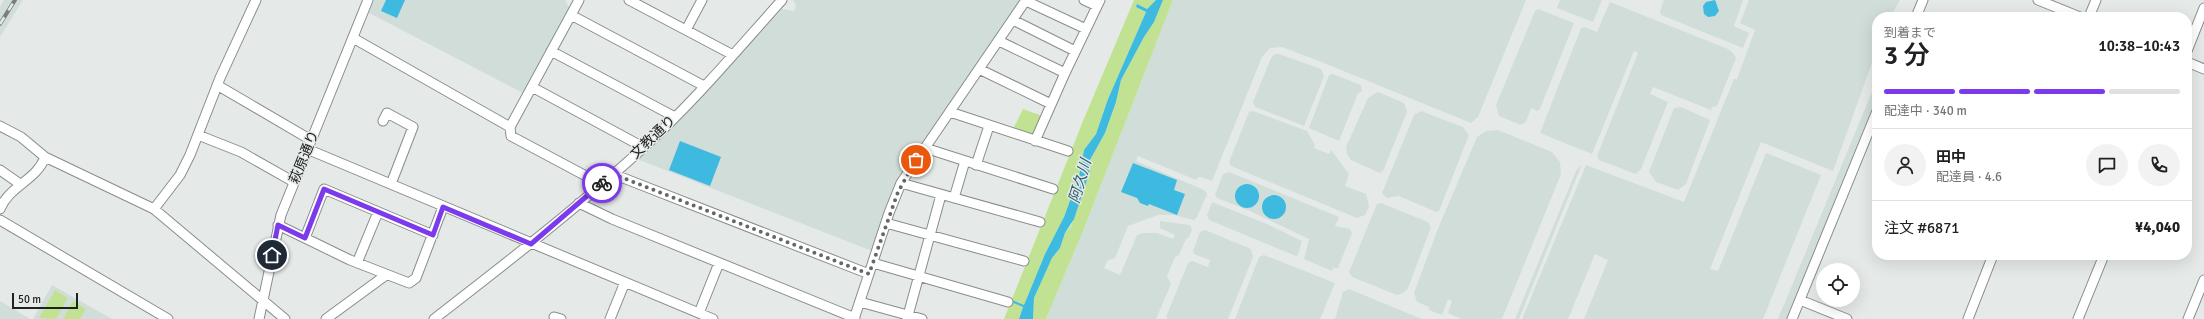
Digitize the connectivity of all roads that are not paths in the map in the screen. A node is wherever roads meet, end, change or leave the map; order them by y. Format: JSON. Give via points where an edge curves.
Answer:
{"nodes":[{"id":1,"x":256,"y":0,"type":"edge"},
{"id":2,"x":368,"y":0,"type":"edge"},
{"id":3,"x":579,"y":0,"type":"edge"},
{"id":4,"x":628,"y":0,"type":"edge"},
{"id":5,"x":702,"y":0,"type":"edge"},
{"id":6,"x":782,"y":0,"type":"edge"},
{"id":7,"x":1026,"y":0,"type":"edge"},
{"id":8,"x":1084,"y":0,"type":"edge"},
{"id":9,"x":1923,"y":0,"type":"edge"},
{"id":10,"x":2038,"y":0,"type":"edge"},
{"id":11,"x":2096,"y":0,"type":"edge"},
{"id":12,"x":640,"y":3,"type":"edge"},
{"id":13,"x":1099,"y":3,"type":"edge"},
{"id":14,"x":2204,"y":8,"type":"edge"},
{"id":15,"x":1918,"y":12,"type":"edge"},
{"id":16,"x":2068,"y":12,"type":"edge"},
{"id":17,"x":2092,"y":12,"type":"edge"},
{"id":18,"x":571,"y":15,"type":"junction"},
{"id":19,"x":1013,"y":20,"type":"junction"},
{"id":20,"x":1086,"y":29,"type":"junction"},
{"id":21,"x":686,"y":30,"type":"junction"},
{"id":22,"x":353,"y":38,"type":"junction"},
{"id":23,"x":2192,"y":38,"type":"edge"},
{"id":24,"x":999,"y":40,"type":"junction"},
{"id":25,"x":551,"y":51,"type":"junction"},
{"id":26,"x":1075,"y":51,"type":"junction"},
{"id":27,"x":733,"y":55,"type":"junction"},
{"id":28,"x":2192,"y":64,"type":"edge"},
{"id":29,"x":979,"y":69,"type":"junction"},
{"id":30,"x":2204,"y":69,"type":"edge"},
{"id":31,"x":1065,"y":73,"type":"junction"},
{"id":32,"x":218,"y":85,"type":"junction"},
{"id":33,"x":704,"y":86,"type":"junction"},
{"id":34,"x":532,"y":87,"type":"junction"},
{"id":35,"x":1051,"y":104,"type":"junction"},
{"id":36,"x":950,"y":112,"type":"junction"},
{"id":37,"x":675,"y":117,"type":"junction"},
{"id":38,"x":383,"y":121,"type":"dead end"},
{"id":39,"x":1872,"y":123,"type":"edge"},
{"id":40,"x":0,"y":126,"type":"edge"},
{"id":41,"x":989,"y":126,"type":"junction"},
{"id":42,"x":510,"y":127,"type":"junction"},
{"id":43,"x":198,"y":135,"type":"junction"},
{"id":44,"x":311,"y":140,"type":"junction"},
{"id":45,"x":1035,"y":141,"type":"junction"},
{"id":46,"x":643,"y":147,"type":"junction"},
{"id":47,"x":925,"y":148,"type":"junction"},
{"id":48,"x":307,"y":149,"type":"junction"},
{"id":49,"x":1068,"y":151,"type":"dead end"},
{"id":50,"x":45,"y":157,"type":"junction"},
{"id":51,"x":964,"y":161,"type":"junction"},
{"id":52,"x":976,"y":165,"type":"junction"},
{"id":53,"x":0,"y":170,"type":"edge"},
{"id":54,"x":613,"y":174,"type":"junction"},
{"id":55,"x":294,"y":182,"type":"junction"},
{"id":56,"x":901,"y":183,"type":"junction"},
{"id":57,"x":20,"y":184,"type":"junction"},
{"id":58,"x":390,"y":184,"type":"junction"},
{"id":59,"x":601,"y":184,"type":"junction"},
{"id":60,"x":1053,"y":189,"type":"dead end"},
{"id":61,"x":941,"y":195,"type":"junction"},
{"id":62,"x":954,"y":198,"type":"junction"},
{"id":63,"x":1,"y":203,"type":"edge"},
{"id":64,"x":579,"y":203,"type":"junction"},
{"id":65,"x":443,"y":207,"type":"junction"},
{"id":66,"x":154,"y":209,"type":"junction"},
{"id":67,"x":378,"y":212,"type":"junction"},
{"id":68,"x":0,"y":220,"type":"edge"},
{"id":69,"x":1040,"y":222,"type":"dead end"},
{"id":70,"x":886,"y":223,"type":"junction"},
{"id":71,"x":278,"y":225,"type":"junction"},
{"id":72,"x":433,"y":235,"type":"junction"},
{"id":73,"x":930,"y":235,"type":"junction"},
{"id":74,"x":305,"y":238,"type":"junction"},
{"id":75,"x":531,"y":244,"type":"junction"},
{"id":76,"x":1024,"y":260,"type":"dead end"},
{"id":77,"x":1991,"y":260,"type":"edge"},
{"id":78,"x":2102,"y":260,"type":"edge"},
{"id":79,"x":357,"y":263,"type":"junction"},
{"id":80,"x":719,"y":263,"type":"junction"},
{"id":81,"x":873,"y":263,"type":"junction"},
{"id":82,"x":869,"y":274,"type":"junction"},
{"id":83,"x":386,"y":275,"type":"junction"},
{"id":84,"x":919,"y":275,"type":"junction"},
{"id":85,"x":2204,"y":280,"type":"edge"},
{"id":86,"x":625,"y":282,"type":"junction"},
{"id":87,"x":263,"y":300,"type":"junction"},
{"id":88,"x":1800,"y":300,"type":"junction"},
{"id":89,"x":860,"y":302,"type":"junction"},
{"id":90,"x":1008,"y":302,"type":"dead end"},
{"id":91,"x":699,"y":313,"type":"junction"},
{"id":92,"x":907,"y":317,"type":"edge"},
{"id":93,"x":854,"y":318,"type":"edge"},
{"id":94,"x":168,"y":319,"type":"edge"},
{"id":95,"x":259,"y":319,"type":"edge"},
{"id":96,"x":285,"y":319,"type":"edge"},
{"id":97,"x":326,"y":319,"type":"edge"},
{"id":98,"x":434,"y":319,"type":"edge"},
{"id":99,"x":610,"y":319,"type":"edge"},
{"id":100,"x":713,"y":319,"type":"edge"},
{"id":101,"x":922,"y":319,"type":"edge"},
{"id":102,"x":1792,"y":319,"type":"edge"},
{"id":103,"x":1847,"y":319,"type":"edge"},
{"id":104,"x":1968,"y":319,"type":"edge"},
{"id":105,"x":2078,"y":319,"type":"edge"},
{"id":106,"x":2188,"y":319,"type":"edge"}],
"edges":[{"from":1,"to":32,"type":"street"},
{"from":2,"to":22,"type":"street","name":"萩原通り"},
{"from":3,"to":18,"type":"street"},
{"from":4,"to":12,"type":"street"},
{"from":5,"to":21,"type":"street"},
{"from":6,"to":27,"type":"street","name":"文教通り"},
{"from":7,"to":19,"type":"street"},
{"from":7,"to":20,"type":"street"},
{"from":8,"to":13,"type":"street"},
{"from":9,"to":15,"type":"street"},
{"from":10,"to":16,"type":"street"},
{"from":11,"to":17,"type":"street"},
{"from":12,"to":21,"type":"street"},
{"from":13,"to":20,"type":"street"},
{"from":14,"to":23,"type":"street"},
{"from":18,"to":25,"type":"street"},
{"from":18,"to":33,"type":"street"},
{"from":19,"to":24,"type":"street"},
{"from":19,"to":26,"type":"street"},
{"from":20,"to":26,"type":"street"},
{"from":21,"to":27,"type":"street"},
{"from":22,"to":42,"type":"street"},
{"from":22,"to":44,"type":"street","name":"萩原通り"},
{"from":24,"to":29,"type":"street"},
{"from":24,"to":31,"type":"street"},
{"from":25,"to":34,"type":"street"},
{"from":25,"to":37,"type":"street"},
{"from":26,"to":31,"type":"street"},
{"from":27,"to":33,"type":"street","name":"文教通り"},
{"from":28,"to":30,"type":"street"},
{"from":29,"to":35,"type":"street"},
{"from":29,"to":36,"type":"street"},
{"from":31,"to":35,"type":"street"},
{"from":32,"to":43,"type":"street"},
{"from":32,"to":44,"type":"street"},
{"from":33,"to":37,"type":"street","name":"文教通り"},
{"from":34,"to":42,"type":"street"},
{"from":34,"to":46,"type":"street"},
{"from":35,"to":45,"type":"street"},
{"from":36,"to":41,"type":"street"},
{"from":36,"to":47,"type":"street"},
{"from":37,"to":46,"type":"street","name":"文教通り"},
{"from":38,"to":58,"type":"street","via":[[388,113],[413,127]]},
{"from":39,"to":88,"type":"street"},
{"from":40,"to":50,"type":"street","via":[[21,137]]},
{"from":41,"to":45,"type":"street"},
{"from":41,"to":52,"type":"street"},
{"from":42,"to":59,"type":"street","via":[[511,136]]},
{"from":43,"to":55,"type":"street","via":[[241,152]]},
{"from":43,"to":66,"type":"street","via":[[180,175]]},
{"from":44,"to":48,"type":"street","name":"萩原通り"},
{"from":45,"to":49,"type":"street"},
{"from":46,"to":54,"type":"street","name":"文教通り"},
{"from":47,"to":51,"type":"street"},
{"from":47,"to":56,"type":"street"},
{"from":48,"to":55,"type":"street","name":"萩原通り"},
{"from":48,"to":58,"type":"street"},
{"from":50,"to":57,"type":"street","via":[[41,168]]},
{"from":50,"to":66,"type":"street"},
{"from":51,"to":52,"type":"street"},
{"from":51,"to":62,"type":"street"},
{"from":52,"to":60,"type":"street"},
{"from":53,"to":57,"type":"street"},
{"from":54,"to":59,"type":"street","name":"文教通り"},
{"from":54,"to":82,"type":"street"},
{"from":55,"to":71,"type":"street","name":"萩原通り"},
{"from":56,"to":61,"type":"street"},
{"from":56,"to":70,"type":"street"},
{"from":57,"to":63,"type":"street"},
{"from":58,"to":65,"type":"street"},
{"from":59,"to":64,"type":"street","name":"文教通り"},
{"from":61,"to":62,"type":"street"},
{"from":61,"to":73,"type":"street"},
{"from":62,"to":69,"type":"street"},
{"from":64,"to":75,"type":"street","name":"文教通り"},
{"from":64,"to":80,"type":"street"},
{"from":65,"to":72,"type":"street"},
{"from":65,"to":75,"type":"street"},
{"from":66,"to":87,"type":"street"},
{"from":67,"to":72,"type":"street"},
{"from":67,"to":74,"type":"street","via":[[324,189]]},
{"from":67,"to":79,"type":"street"},
{"from":68,"to":94,"type":"street"},
{"from":70,"to":73,"type":"street"},
{"from":70,"to":81,"type":"street"},
{"from":71,"to":74,"type":"street"},
{"from":71,"to":87,"type":"street","name":"萩原通り"},
{"from":72,"to":83,"type":"street","via":[[413,282],[405,283]]},
{"from":73,"to":76,"type":"street"},
{"from":73,"to":84,"type":"street"},
{"from":74,"to":79,"type":"street"},
{"from":75,"to":86,"type":"street"},
{"from":75,"to":98,"type":"street","name":"文教通り"},
{"from":77,"to":104,"type":"street"},
{"from":78,"to":105,"type":"street"},
{"from":79,"to":83,"type":"street"},
{"from":80,"to":91,"type":"street"},
{"from":80,"to":93,"type":"street"},
{"from":81,"to":82,"type":"street"},
{"from":81,"to":84,"type":"street"},
{"from":82,"to":89,"type":"street"},
{"from":83,"to":97,"type":"street"},
{"from":84,"to":90,"type":"street"},
{"from":84,"to":92,"type":"street"},
{"from":85,"to":106,"type":"street"},
{"from":86,"to":91,"type":"street"},
{"from":86,"to":99,"type":"street"},
{"from":87,"to":95,"type":"street","name":"萩原通り"},
{"from":87,"to":96,"type":"street"},
{"from":88,"to":102,"type":"street"},
{"from":88,"to":103,"type":"street"},
{"from":89,"to":92,"type":"street"},
{"from":89,"to":93,"type":"street"},
{"from":91,"to":100,"type":"street"},
{"from":92,"to":101,"type":"street"}]}
